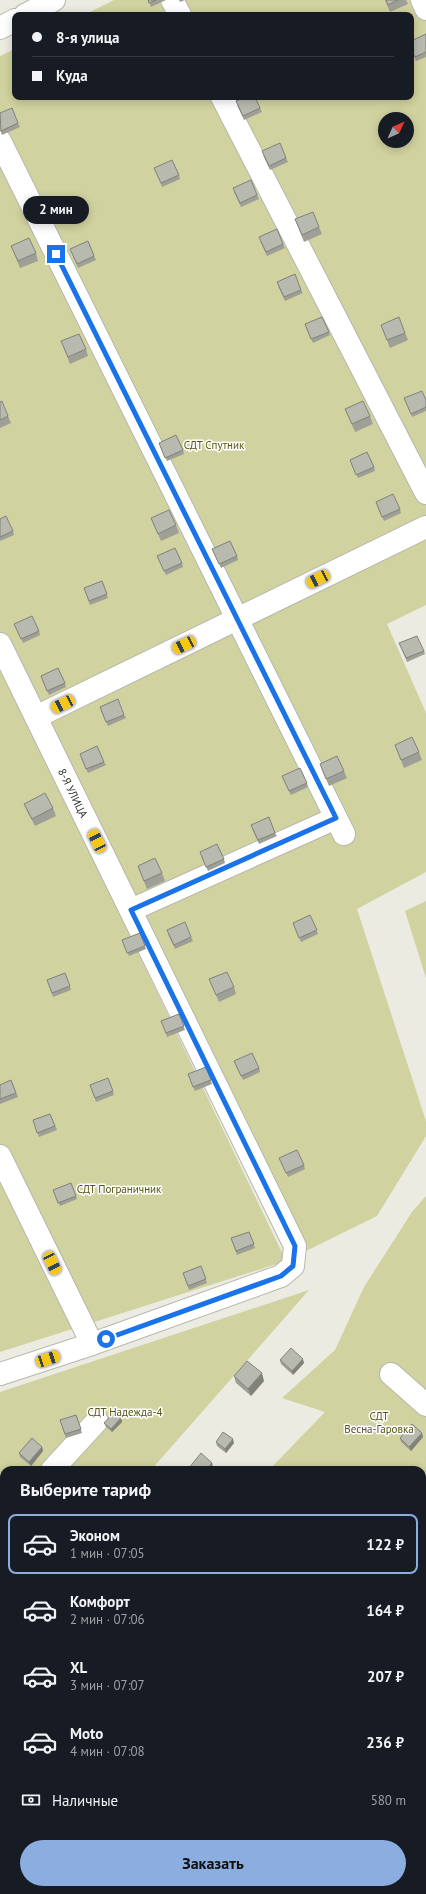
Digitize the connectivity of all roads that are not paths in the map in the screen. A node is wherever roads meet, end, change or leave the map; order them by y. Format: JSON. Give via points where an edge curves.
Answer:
{"nodes":[{"id":1,"x":54,"y":0,"type":"edge"},
{"id":2,"x":172,"y":0,"type":"edge"},
{"id":3,"x":422,"y":0,"type":"edge"},
{"id":4,"x":426,"y":9,"type":"edge"},
{"id":5,"x":31,"y":12,"type":"edge"},
{"id":6,"x":178,"y":12,"type":"edge"},
{"id":7,"x":224,"y":100,"type":"edge"},
{"id":8,"x":0,"y":141,"type":"edge"},
{"id":9,"x":426,"y":493,"type":"edge"},
{"id":10,"x":426,"y":527,"type":"edge"},
{"id":11,"x":237,"y":619,"type":"junction"},
{"id":12,"x":0,"y":644,"type":"edge"},
{"id":13,"x":36,"y":717,"type":"junction"},
{"id":14,"x":131,"y":910,"type":"junction"},
{"id":15,"x":0,"y":1156,"type":"edge"},
{"id":16,"x":92,"y":1344,"type":"junction"},
{"id":17,"x":1,"y":1371,"type":"edge"},
{"id":18,"x":392,"y":1374,"type":"dead end"},
{"id":19,"x":426,"y":1405,"type":"edge"},
{"id":20,"x":97,"y":1421,"type":"dead end"},
{"id":21,"x":56,"y":1466,"type":"edge"}],
"edges":[{"from":1,"to":5,"type":"street"},
{"from":2,"to":6,"type":"street"},
{"from":3,"to":4,"type":"street"},
{"from":7,"to":9,"type":"street"},
{"from":8,"to":11,"type":"street"},
{"from":10,"to":11,"type":"street"},
{"from":11,"to":13,"type":"street"},
{"from":11,"to":14,"type":"street","via":[[340,826]]},
{"from":12,"to":13,"type":"street","name":"8-Я УЛИЦА"},
{"from":13,"to":14,"type":"street","name":"8-Я УЛИЦА"},
{"from":14,"to":16,"type":"street","name":"8-Я УЛИЦА","via":[[295,1246],[293,1266],[281,1276]]},
{"from":15,"to":16,"type":"street"},
{"from":16,"to":17,"type":"street","name":"8-Я УЛИЦА"},
{"from":18,"to":19,"type":"street"},
{"from":20,"to":21,"type":"street"}]}
